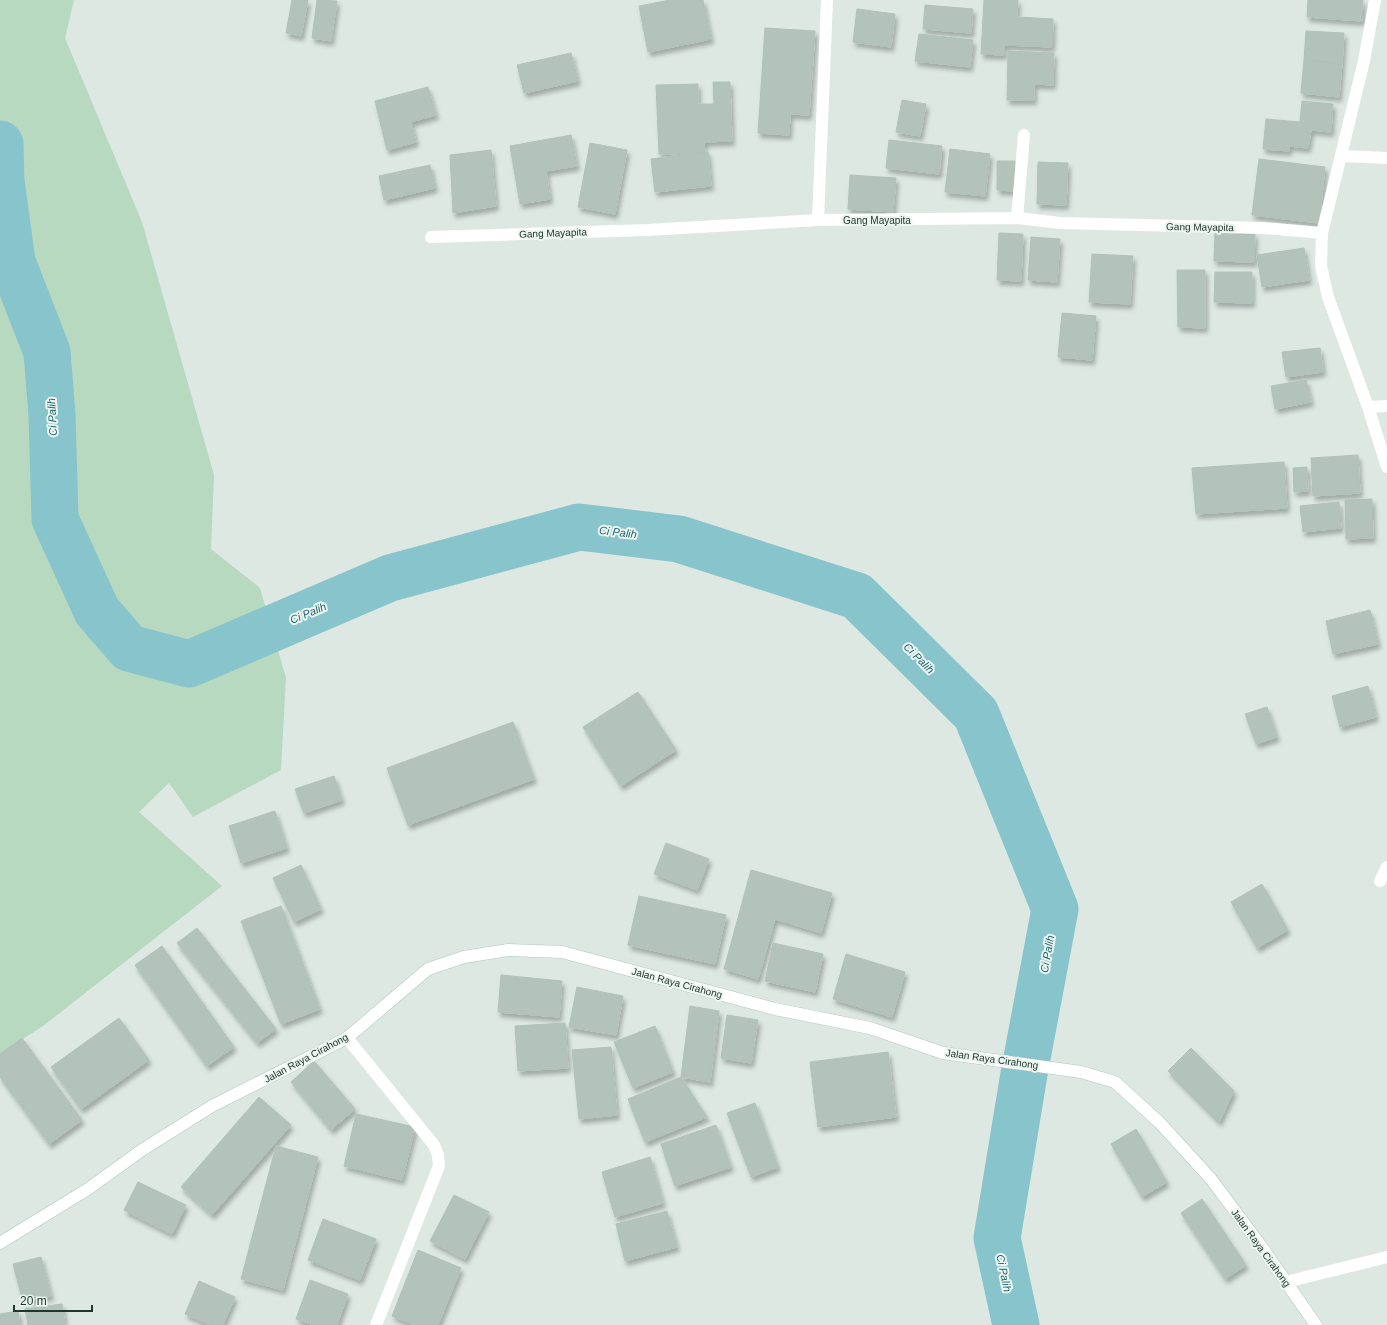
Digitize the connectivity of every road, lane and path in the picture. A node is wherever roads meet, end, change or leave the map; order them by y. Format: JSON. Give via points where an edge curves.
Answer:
{"nodes":[{"id":1,"x":827,"y":0,"type":"edge"},
{"id":2,"x":1376,"y":0,"type":"edge"},
{"id":3,"x":1024,"y":135,"type":"dead end"},
{"id":4,"x":1342,"y":156,"type":"junction"},
{"id":5,"x":1387,"y":158,"type":"edge"},
{"id":6,"x":1017,"y":218,"type":"junction"},
{"id":7,"x":818,"y":220,"type":"junction"},
{"id":8,"x":1322,"y":233,"type":"junction"},
{"id":9,"x":431,"y":237,"type":"dead end"},
{"id":10,"x":1387,"y":406,"type":"edge"},
{"id":11,"x":1368,"y":407,"type":"junction"},
{"id":12,"x":1387,"y":467,"type":"edge"},
{"id":13,"x":1387,"y":867,"type":"edge"},
{"id":14,"x":1380,"y":881,"type":"dead end"},
{"id":15,"x":347,"y":1038,"type":"junction"},
{"id":16,"x":0,"y":1243,"type":"edge"},
{"id":17,"x":1387,"y":1257,"type":"edge"},
{"id":18,"x":1286,"y":1282,"type":"junction"},
{"id":19,"x":376,"y":1325,"type":"edge"},
{"id":20,"x":1316,"y":1325,"type":"edge"}],
"edges":[{"from":1,"to":7,"type":"street"},
{"from":2,"to":4,"type":"street"},
{"from":3,"to":6,"type":"street"},
{"from":4,"to":5,"type":"street"},
{"from":4,"to":8,"type":"street"},
{"from":6,"to":7,"type":"street","name":"Gang Mayapita"},
{"from":6,"to":8,"type":"street","name":"Gang Mayapita","via":[[1060,223],[1263,228]]},
{"from":7,"to":9,"type":"street","name":"Gang Mayapita","via":[[647,230]]},
{"from":8,"to":11,"type":"street","via":[[1321,266],[1328,297]]},
{"from":10,"to":11,"type":"street"},
{"from":11,"to":12,"type":"street"},
{"from":13,"to":14,"type":"street"},
{"from":15,"to":16,"type":"street","name":"Jalan Raya Cirahong","via":[[212,1106],[142,1150],[88,1189]]},
{"from":15,"to":18,"type":"street","name":"Jalan Raya Cirahong","via":[[428,969],[464,957],[508,950],[562,952],[775,1009],[870,1028],[942,1053],[1081,1072],[1114,1082],[1160,1123],[1211,1179]]},
{"from":15,"to":19,"type":"street","via":[[434,1145],[438,1155],[439,1166]]},
{"from":17,"to":18,"type":"street"},
{"from":18,"to":20,"type":"street","name":"Jalan Raya Cirahong"}]}
